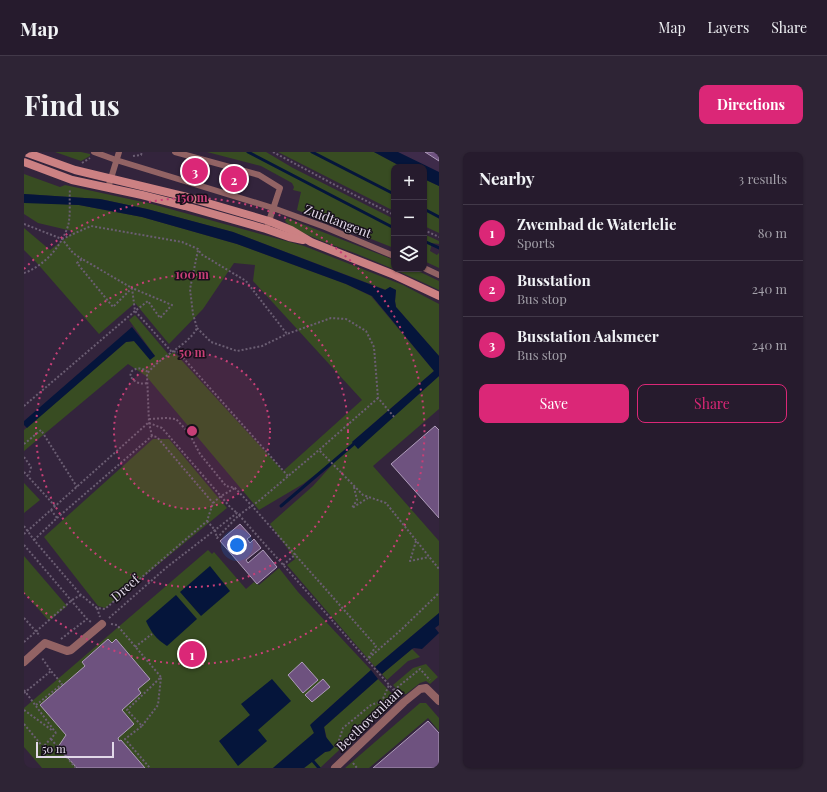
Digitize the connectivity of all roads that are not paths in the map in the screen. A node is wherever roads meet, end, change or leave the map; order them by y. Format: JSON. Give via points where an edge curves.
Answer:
{"nodes":[{"id":1,"x":25,"y":152,"type":"edge"},
{"id":2,"x":94,"y":152,"type":"edge"},
{"id":3,"x":118,"y":152,"type":"edge"},
{"id":4,"x":175,"y":152,"type":"edge"},
{"id":5,"x":116,"y":160,"type":"junction"},
{"id":6,"x":24,"y":162,"type":"edge"},
{"id":7,"x":110,"y":179,"type":"junction"},
{"id":8,"x":108,"y":188,"type":"junction"},
{"id":9,"x":273,"y":208,"type":"junction"},
{"id":10,"x":269,"y":221,"type":"junction"},
{"id":11,"x":266,"y":229,"type":"junction"},
{"id":12,"x":311,"y":242,"type":"junction"},
{"id":13,"x":391,"y":255,"type":"edge"},
{"id":14,"x":427,"y":269,"type":"edge"},
{"id":15,"x":439,"y":275,"type":"edge"},
{"id":16,"x":439,"y":296,"type":"edge"},
{"id":17,"x":102,"y":624,"type":"road end"},
{"id":18,"x":24,"y":662,"type":"edge"},
{"id":19,"x":439,"y":701,"type":"edge"},
{"id":20,"x":337,"y":767,"type":"edge"}],
"edges":[{"from":1,"to":7,"type":"main road","via":[[75,170]]},
{"from":2,"to":5,"type":"lane","name":"Zuidtangent"},
{"from":3,"to":5,"type":"lane"},
{"from":4,"to":9,"type":"lane","via":[[258,175],[280,188]]},
{"from":5,"to":7,"type":"lane"},
{"from":5,"to":9,"type":"lane","name":"Zuidtangent"},
{"from":6,"to":8,"type":"main road","via":[[72,180]]},
{"from":7,"to":8,"type":"lane"},
{"from":7,"to":10,"type":"main road","via":[[188,197]]},
{"from":8,"to":11,"type":"main road","via":[[170,202]]},
{"from":9,"to":10,"type":"lane"},
{"from":9,"to":13,"type":"lane","name":"Zuidtangent"},
{"from":10,"to":11,"type":"lane"},
{"from":10,"to":12,"type":"main road"},
{"from":11,"to":12,"type":"main road"},
{"from":12,"to":16,"type":"main road","via":[[392,274]]},
{"from":14,"to":15,"type":"lane"},
{"from":17,"to":18,"type":"street","via":[[71,650],[67,651],[45,643]]},
{"from":19,"to":20,"type":"street","name":"Beethovenlaan","via":[[426,688],[420,688]]}]}
